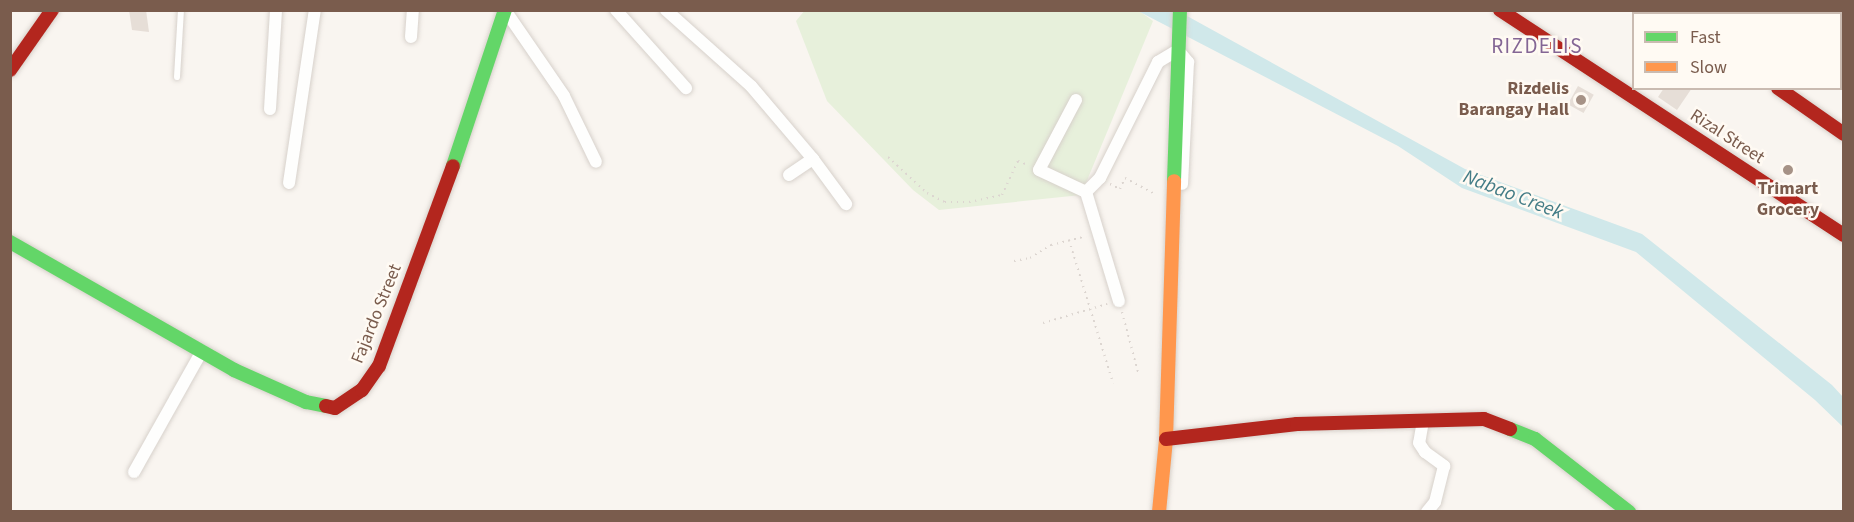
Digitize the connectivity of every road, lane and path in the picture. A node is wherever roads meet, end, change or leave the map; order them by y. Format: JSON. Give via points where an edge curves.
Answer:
{"nodes":[{"id":1,"x":52,"y":10,"type":"edge"},
{"id":2,"x":181,"y":10,"type":"edge"},
{"id":3,"x":276,"y":10,"type":"edge"},
{"id":4,"x":315,"y":10,"type":"edge"},
{"id":5,"x":413,"y":10,"type":"edge"},
{"id":6,"x":505,"y":10,"type":"edge"},
{"id":7,"x":615,"y":10,"type":"edge"},
{"id":8,"x":666,"y":10,"type":"edge"},
{"id":9,"x":1180,"y":10,"type":"edge"},
{"id":10,"x":1500,"y":10,"type":"edge"},
{"id":11,"x":411,"y":38,"type":"dead end"},
{"id":12,"x":1178,"y":44,"type":"junction"},
{"id":13,"x":10,"y":70,"type":"edge"},
{"id":14,"x":177,"y":77,"type":"dead end"},
{"id":15,"x":686,"y":88,"type":"dead end"},
{"id":16,"x":1781,"y":90,"type":"edge"},
{"id":17,"x":1634,"y":92,"type":"edge"},
{"id":18,"x":1076,"y":100,"type":"dead end"},
{"id":19,"x":270,"y":109,"type":"dead end"},
{"id":20,"x":1844,"y":134,"type":"edge"},
{"id":21,"x":888,"y":157,"type":"dead end"},
{"id":22,"x":813,"y":159,"type":"junction"},
{"id":23,"x":596,"y":162,"type":"dead end"},
{"id":24,"x":1039,"y":170,"type":"junction"},
{"id":25,"x":789,"y":175,"type":"dead end"},
{"id":26,"x":1100,"y":178,"type":"junction"},
{"id":27,"x":289,"y":183,"type":"dead end"},
{"id":28,"x":1182,"y":185,"type":"dead end"},
{"id":29,"x":1086,"y":192,"type":"junction"},
{"id":30,"x":1153,"y":193,"type":"dead end"},
{"id":31,"x":846,"y":204,"type":"dead end"},
{"id":32,"x":1097,"y":233,"type":"junction"},
{"id":33,"x":1844,"y":235,"type":"edge"},
{"id":34,"x":1070,"y":240,"type":"junction"},
{"id":35,"x":10,"y":242,"type":"edge"},
{"id":36,"x":1014,"y":261,"type":"dead end"},
{"id":37,"x":1119,"y":301,"type":"junction"},
{"id":38,"x":1090,"y":309,"type":"junction"},
{"id":39,"x":1043,"y":323,"type":"dead end"},
{"id":40,"x":202,"y":351,"type":"junction"},
{"id":41,"x":1139,"y":376,"type":"dead end"},
{"id":42,"x":1113,"y":383,"type":"dead end"},
{"id":43,"x":1423,"y":421,"type":"junction"},
{"id":44,"x":1166,"y":439,"type":"junction"},
{"id":45,"x":134,"y":472,"type":"dead end"},
{"id":46,"x":1160,"y":512,"type":"edge"},
{"id":47,"x":1427,"y":512,"type":"edge"},
{"id":48,"x":1629,"y":512,"type":"edge"}],
"edges":[{"from":1,"to":13,"type":"street"},
{"from":2,"to":14,"type":"lane"},
{"from":3,"to":19,"type":"street"},
{"from":4,"to":27,"type":"street"},
{"from":5,"to":11,"type":"street"},
{"from":6,"to":23,"type":"street","via":[[564,96]]},
{"from":6,"to":40,"type":"street","name":"Fajardo Street","via":[[462,142],[379,366],[362,390],[335,408],[306,402]]},
{"from":7,"to":15,"type":"street"},
{"from":8,"to":22,"type":"street","via":[[751,86]]},
{"from":9,"to":12,"type":"street"},
{"from":10,"to":17,"type":"street","name":"Rizal Street"},
{"from":12,"to":26,"type":"street","via":[[1158,62]]},
{"from":12,"to":28,"type":"street","via":[[1188,62]]},
{"from":12,"to":44,"type":"street"},
{"from":16,"to":20,"type":"street"},
{"from":17,"to":33,"type":"street","name":"Rizal Street"},
{"from":18,"to":24,"type":"street"},
{"from":21,"to":24,"type":"path","via":[[927,193],[945,202],[1002,195],[1018,161]]},
{"from":22,"to":25,"type":"street"},
{"from":22,"to":31,"type":"street"},
{"from":24,"to":29,"type":"street"},
{"from":26,"to":29,"type":"street"},
{"from":26,"to":30,"type":"path","via":[[1119,189],[1125,178]]},
{"from":29,"to":32,"type":"street"},
{"from":32,"to":34,"type":"path"},
{"from":32,"to":37,"type":"street"},
{"from":34,"to":36,"type":"path"},
{"from":34,"to":38,"type":"path"},
{"from":35,"to":40,"type":"street","name":"Fajardo Street"},
{"from":37,"to":38,"type":"path"},
{"from":37,"to":41,"type":"path"},
{"from":38,"to":39,"type":"path"},
{"from":38,"to":42,"type":"path"},
{"from":40,"to":45,"type":"street"},
{"from":43,"to":44,"type":"street","via":[[1297,423]]},
{"from":43,"to":47,"type":"street","via":[[1419,443],[1444,466],[1435,502]]},
{"from":43,"to":48,"type":"street","via":[[1484,419],[1535,439]]},
{"from":44,"to":46,"type":"street"}]}
